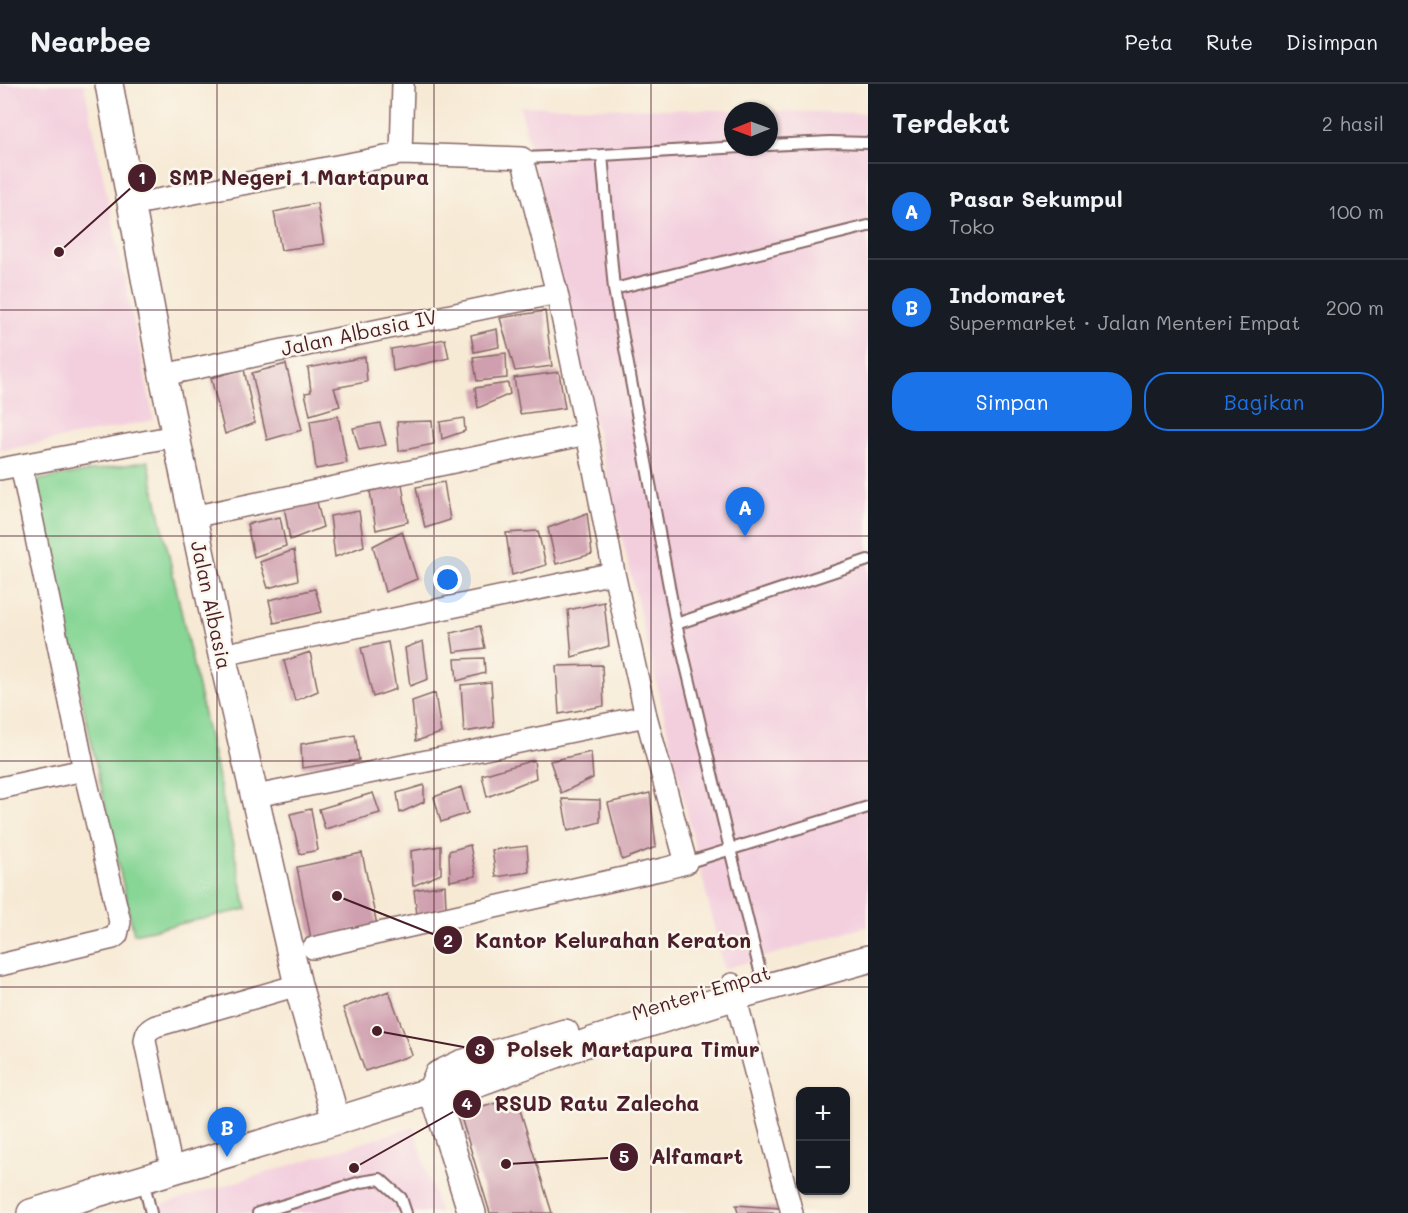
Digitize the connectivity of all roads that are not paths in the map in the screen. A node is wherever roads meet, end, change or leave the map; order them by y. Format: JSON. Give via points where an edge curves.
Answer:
{"nodes":[{"id":1,"x":109,"y":84,"type":"edge"},
{"id":2,"x":403,"y":84,"type":"edge"},
{"id":3,"x":868,"y":143,"type":"edge"},
{"id":4,"x":778,"y":145,"type":"edge"},
{"id":5,"x":724,"y":148,"type":"edge"},
{"id":6,"x":401,"y":154,"type":"junction"},
{"id":7,"x":602,"y":155,"type":"junction"},
{"id":8,"x":522,"y":158,"type":"junction"},
{"id":9,"x":130,"y":205,"type":"junction"},
{"id":10,"x":868,"y":226,"type":"edge"},
{"id":11,"x":614,"y":289,"type":"junction"},
{"id":12,"x":557,"y":293,"type":"junction"},
{"id":13,"x":163,"y":375,"type":"junction"},
{"id":14,"x":587,"y":435,"type":"junction"},
{"id":15,"x":175,"y":436,"type":"junction"},
{"id":16,"x":21,"y":465,"type":"junction"},
{"id":17,"x":0,"y":469,"type":"edge"},
{"id":18,"x":192,"y":516,"type":"junction"},
{"id":19,"x":868,"y":560,"type":"edge"},
{"id":20,"x":614,"y":573,"type":"junction"},
{"id":21,"x":676,"y":624,"type":"junction"},
{"id":22,"x":222,"y":654,"type":"junction"},
{"id":23,"x":646,"y":716,"type":"junction"},
{"id":24,"x":84,"y":770,"type":"junction"},
{"id":25,"x":0,"y":788,"type":"edge"},
{"id":26,"x":255,"y":799,"type":"junction"},
{"id":27,"x":868,"y":807,"type":"edge"},
{"id":28,"x":730,"y":849,"type":"junction"},
{"id":29,"x":686,"y":863,"type":"junction"},
{"id":30,"x":868,"y":942,"type":"edge"},
{"id":31,"x":314,"y":948,"type":"dead end"},
{"id":32,"x":868,"y":958,"type":"edge"},
{"id":33,"x":0,"y":965,"type":"edge"},
{"id":34,"x":763,"y":982,"type":"junction"},
{"id":35,"x":298,"y":985,"type":"junction"},
{"id":36,"x":734,"y":990,"type":"junction"},
{"id":37,"x":431,"y":1091,"type":"junction"},
{"id":38,"x":336,"y":1121,"type":"junction"},
{"id":39,"x":172,"y":1170,"type":"junction"},
{"id":40,"x":142,"y":1179,"type":"junction"},
{"id":41,"x":31,"y":1213,"type":"edge"},
{"id":42,"x":151,"y":1213,"type":"edge"},
{"id":43,"x":258,"y":1213,"type":"edge"},
{"id":44,"x":406,"y":1213,"type":"edge"},
{"id":45,"x":472,"y":1213,"type":"edge"},
{"id":46,"x":792,"y":1213,"type":"edge"}],
"edges":[{"from":1,"to":9,"type":"street","name":"Jalan Albasia"},
{"from":2,"to":6,"type":"street"},
{"from":3,"to":4,"type":"lane"},
{"from":5,"to":7,"type":"lane"},
{"from":6,"to":8,"type":"street"},
{"from":6,"to":9,"type":"street"},
{"from":7,"to":8,"type":"lane"},
{"from":7,"to":11,"type":"lane"},
{"from":8,"to":12,"type":"street"},
{"from":9,"to":13,"type":"street","name":"Jalan Albasia"},
{"from":10,"to":11,"type":"lane"},
{"from":11,"to":21,"type":"lane"},
{"from":12,"to":13,"type":"street","name":"Jalan Albasia IV"},
{"from":12,"to":14,"type":"street"},
{"from":13,"to":15,"type":"street","name":"Jalan Albasia"},
{"from":14,"to":18,"type":"street"},
{"from":14,"to":20,"type":"street"},
{"from":15,"to":16,"type":"street"},
{"from":15,"to":18,"type":"street","name":"Jalan Albasia"},
{"from":16,"to":17,"type":"street"},
{"from":16,"to":24,"type":"street"},
{"from":18,"to":22,"type":"street","name":"Jalan Albasia"},
{"from":19,"to":21,"type":"lane"},
{"from":20,"to":22,"type":"street"},
{"from":20,"to":23,"type":"street"},
{"from":21,"to":28,"type":"lane"},
{"from":22,"to":26,"type":"street","name":"Jalan Albasia"},
{"from":23,"to":26,"type":"street"},
{"from":23,"to":29,"type":"street"},
{"from":24,"to":25,"type":"street"},
{"from":24,"to":33,"type":"street","via":[[120,929],[113,938]]},
{"from":26,"to":35,"type":"street","name":"Jalan Albasia"},
{"from":27,"to":28,"type":"lane"},
{"from":28,"to":29,"type":"lane"},
{"from":28,"to":34,"type":"lane"},
{"from":29,"to":31,"type":"street"},
{"from":30,"to":34,"type":"street","name":"Menteri Empat"},
{"from":32,"to":34,"type":"street","name":"Menteri Empat"},
{"from":34,"to":36,"type":"street","name":"Menteri Empat"},
{"from":35,"to":38,"type":"street","name":"Jalan Albasia"},
{"from":35,"to":39,"type":"street","via":[[148,1029],[145,1041]]},
{"from":36,"to":37,"type":"street","name":"Menteri Empat","via":[[479,1082]]},
{"from":36,"to":46,"type":"street"},
{"from":37,"to":38,"type":"street","name":"Menteri Empat"},
{"from":37,"to":45,"type":"street"},
{"from":38,"to":39,"type":"street","name":"Menteri Empat"},
{"from":39,"to":40,"type":"street","name":"Menteri Empat"},
{"from":40,"to":41,"type":"street","name":"Menteri Empat"},
{"from":40,"to":42,"type":"lane"},
{"from":43,"to":44,"type":"lane","via":[[380,1179],[401,1198]]}]}
